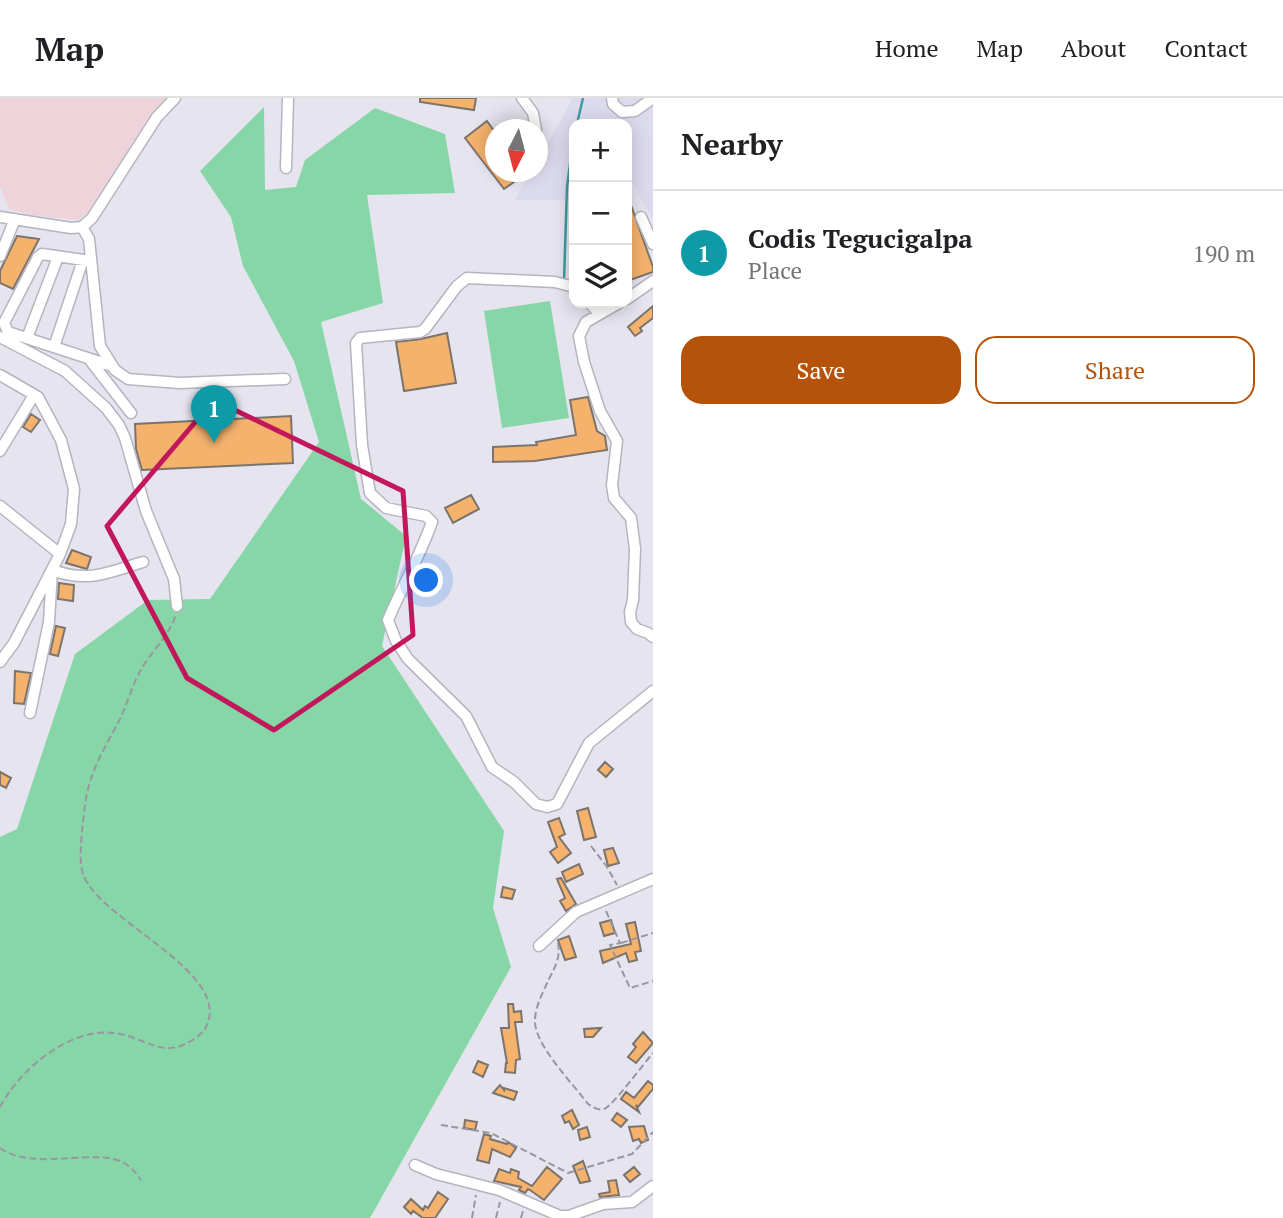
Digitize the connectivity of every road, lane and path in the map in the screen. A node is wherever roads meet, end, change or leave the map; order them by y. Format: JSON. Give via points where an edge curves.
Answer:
{"nodes":[{"id":1,"x":175,"y":98,"type":"edge"},
{"id":2,"x":288,"y":98,"type":"edge"},
{"id":3,"x":522,"y":98,"type":"edge"},
{"id":4,"x":612,"y":98,"type":"edge"},
{"id":5,"x":653,"y":98,"type":"edge"},
{"id":6,"x":534,"y":119,"type":"edge"},
{"id":7,"x":286,"y":168,"type":"dead end"},
{"id":8,"x":0,"y":217,"type":"edge"},
{"id":9,"x":641,"y":217,"type":"dead end"},
{"id":10,"x":15,"y":219,"type":"junction"},
{"id":11,"x":82,"y":227,"type":"junction"},
{"id":12,"x":653,"y":244,"type":"edge"},
{"id":13,"x":0,"y":257,"type":"edge"},
{"id":14,"x":58,"y":257,"type":"junction"},
{"id":15,"x":87,"y":260,"type":"junction"},
{"id":16,"x":653,"y":281,"type":"edge"},
{"id":17,"x":569,"y":285,"type":"edge"},
{"id":18,"x":632,"y":296,"type":"edge"},
{"id":19,"x":594,"y":308,"type":"edge"},
{"id":20,"x":610,"y":308,"type":"edge"},
{"id":21,"x":599,"y":314,"type":"junction"},
{"id":22,"x":3,"y":316,"type":"edge"},
{"id":23,"x":0,"y":337,"type":"edge"},
{"id":24,"x":27,"y":338,"type":"junction"},
{"id":25,"x":54,"y":347,"type":"junction"},
{"id":26,"x":89,"y":359,"type":"junction"},
{"id":27,"x":113,"y":366,"type":"junction"},
{"id":28,"x":0,"y":375,"type":"edge"},
{"id":29,"x":285,"y":379,"type":"dead end"},
{"id":30,"x":34,"y":395,"type":"junction"},
{"id":31,"x":131,"y":413,"type":"dead end"},
{"id":32,"x":0,"y":451,"type":"edge"},
{"id":33,"x":0,"y":506,"type":"edge"},
{"id":34,"x":60,"y":554,"type":"junction"},
{"id":35,"x":143,"y":562,"type":"dead end"},
{"id":36,"x":52,"y":570,"type":"junction"},
{"id":37,"x":177,"y":606,"type":"joint"},
{"id":38,"x":653,"y":638,"type":"edge"},
{"id":39,"x":0,"y":662,"type":"edge"},
{"id":40,"x":653,"y":691,"type":"edge"},
{"id":41,"x":30,"y":712,"type":"dead end"},
{"id":42,"x":591,"y":846,"type":"dead end"},
{"id":43,"x":653,"y":880,"type":"edge"},
{"id":44,"x":621,"y":892,"type":"junction"},
{"id":45,"x":602,"y":900,"type":"junction"},
{"id":46,"x":553,"y":933,"type":"junction"},
{"id":47,"x":653,"y":933,"type":"edge"},
{"id":48,"x":620,"y":943,"type":"junction"},
{"id":49,"x":539,"y":946,"type":"dead end"},
{"id":50,"x":653,"y":981,"type":"edge"},
{"id":51,"x":653,"y":1053,"type":"edge"},
{"id":52,"x":0,"y":1107,"type":"edge"},
{"id":53,"x":441,"y":1125,"type":"dead end"},
{"id":54,"x":653,"y":1132,"type":"edge"},
{"id":55,"x":0,"y":1148,"type":"edge"},
{"id":56,"x":415,"y":1165,"type":"dead end"},
{"id":57,"x":141,"y":1180,"type":"dead end"},
{"id":58,"x":478,"y":1185,"type":"junction"},
{"id":59,"x":653,"y":1186,"type":"edge"},
{"id":60,"x":503,"y":1191,"type":"junction"},
{"id":61,"x":472,"y":1218,"type":"edge"},
{"id":62,"x":496,"y":1218,"type":"edge"}],
"edges":[{"from":1,"to":11,"type":"street"},
{"from":2,"to":7,"type":"street"},
{"from":3,"to":6,"type":"street"},
{"from":4,"to":5,"type":"street","via":[[622,112],[635,111]]},
{"from":8,"to":10,"type":"street"},
{"from":9,"to":12,"type":"street"},
{"from":10,"to":11,"type":"street"},
{"from":10,"to":13,"type":"street"},
{"from":11,"to":15,"type":"street","via":[[89,239]]},
{"from":14,"to":15,"type":"street"},
{"from":14,"to":22,"type":"street","via":[[38,257]]},
{"from":14,"to":24,"type":"street"},
{"from":15,"to":25,"type":"street"},
{"from":15,"to":27,"type":"street","via":[[100,346]]},
{"from":16,"to":18,"type":"street"},
{"from":17,"to":40,"type":"street","via":[[467,278],[420,332],[360,338],[356,343],[362,445],[370,493],[386,508],[426,516],[432,522],[388,620],[408,659],[466,716],[492,767],[536,804],[547,807],[557,804],[589,743]]},
{"from":19,"to":21,"type":"street"},
{"from":20,"to":21,"type":"street"},
{"from":21,"to":38,"type":"street","via":[[586,322],[579,336],[600,411],[617,441],[614,498],[631,517],[635,549],[631,622]]},
{"from":22,"to":24,"type":"street","via":[[8,332]]},
{"from":23,"to":37,"type":"street","via":[[65,371],[119,425],[174,579]]},
{"from":24,"to":25,"type":"street"},
{"from":25,"to":26,"type":"street"},
{"from":26,"to":27,"type":"street"},
{"from":26,"to":31,"type":"street"},
{"from":27,"to":29,"type":"street","via":[[128,379],[167,382]]},
{"from":28,"to":30,"type":"street"},
{"from":30,"to":32,"type":"street"},
{"from":30,"to":34,"type":"street","via":[[61,440],[74,489],[71,524]]},
{"from":33,"to":34,"type":"street"},
{"from":34,"to":36,"type":"street"},
{"from":35,"to":36,"type":"street","via":[[86,577]]},
{"from":36,"to":39,"type":"street"},
{"from":36,"to":41,"type":"street","via":[[48,622]]},
{"from":37,"to":52,"type":"path","via":[[171,627],[141,670],[90,780],[81,867],[87,883],[102,900],[178,961],[201,986],[208,1001],[208,1024],[179,1048],[166,1049],[114,1033],[72,1041],[37,1063]]},
{"from":42,"to":44,"type":"path"},
{"from":43,"to":44,"type":"street"},
{"from":44,"to":45,"type":"street"},
{"from":45,"to":46,"type":"street","via":[[576,912]]},
{"from":45,"to":48,"type":"path"},
{"from":46,"to":49,"type":"street"},
{"from":46,"to":51,"type":"path","via":[[560,953],[534,1020],[536,1032],[588,1104],[602,1110],[610,1105]]},
{"from":47,"to":48,"type":"path"},
{"from":48,"to":50,"type":"path","via":[[610,946],[629,988]]},
{"from":53,"to":54,"type":"path","via":[[491,1133],[568,1173],[632,1154]]},
{"from":55,"to":57,"type":"path","via":[[23,1158],[120,1161]]},
{"from":56,"to":58,"type":"street"},
{"from":58,"to":60,"type":"street"},
{"from":58,"to":61,"type":"path"},
{"from":59,"to":60,"type":"street","via":[[632,1202],[603,1204],[569,1216]]},
{"from":60,"to":62,"type":"path"}]}
